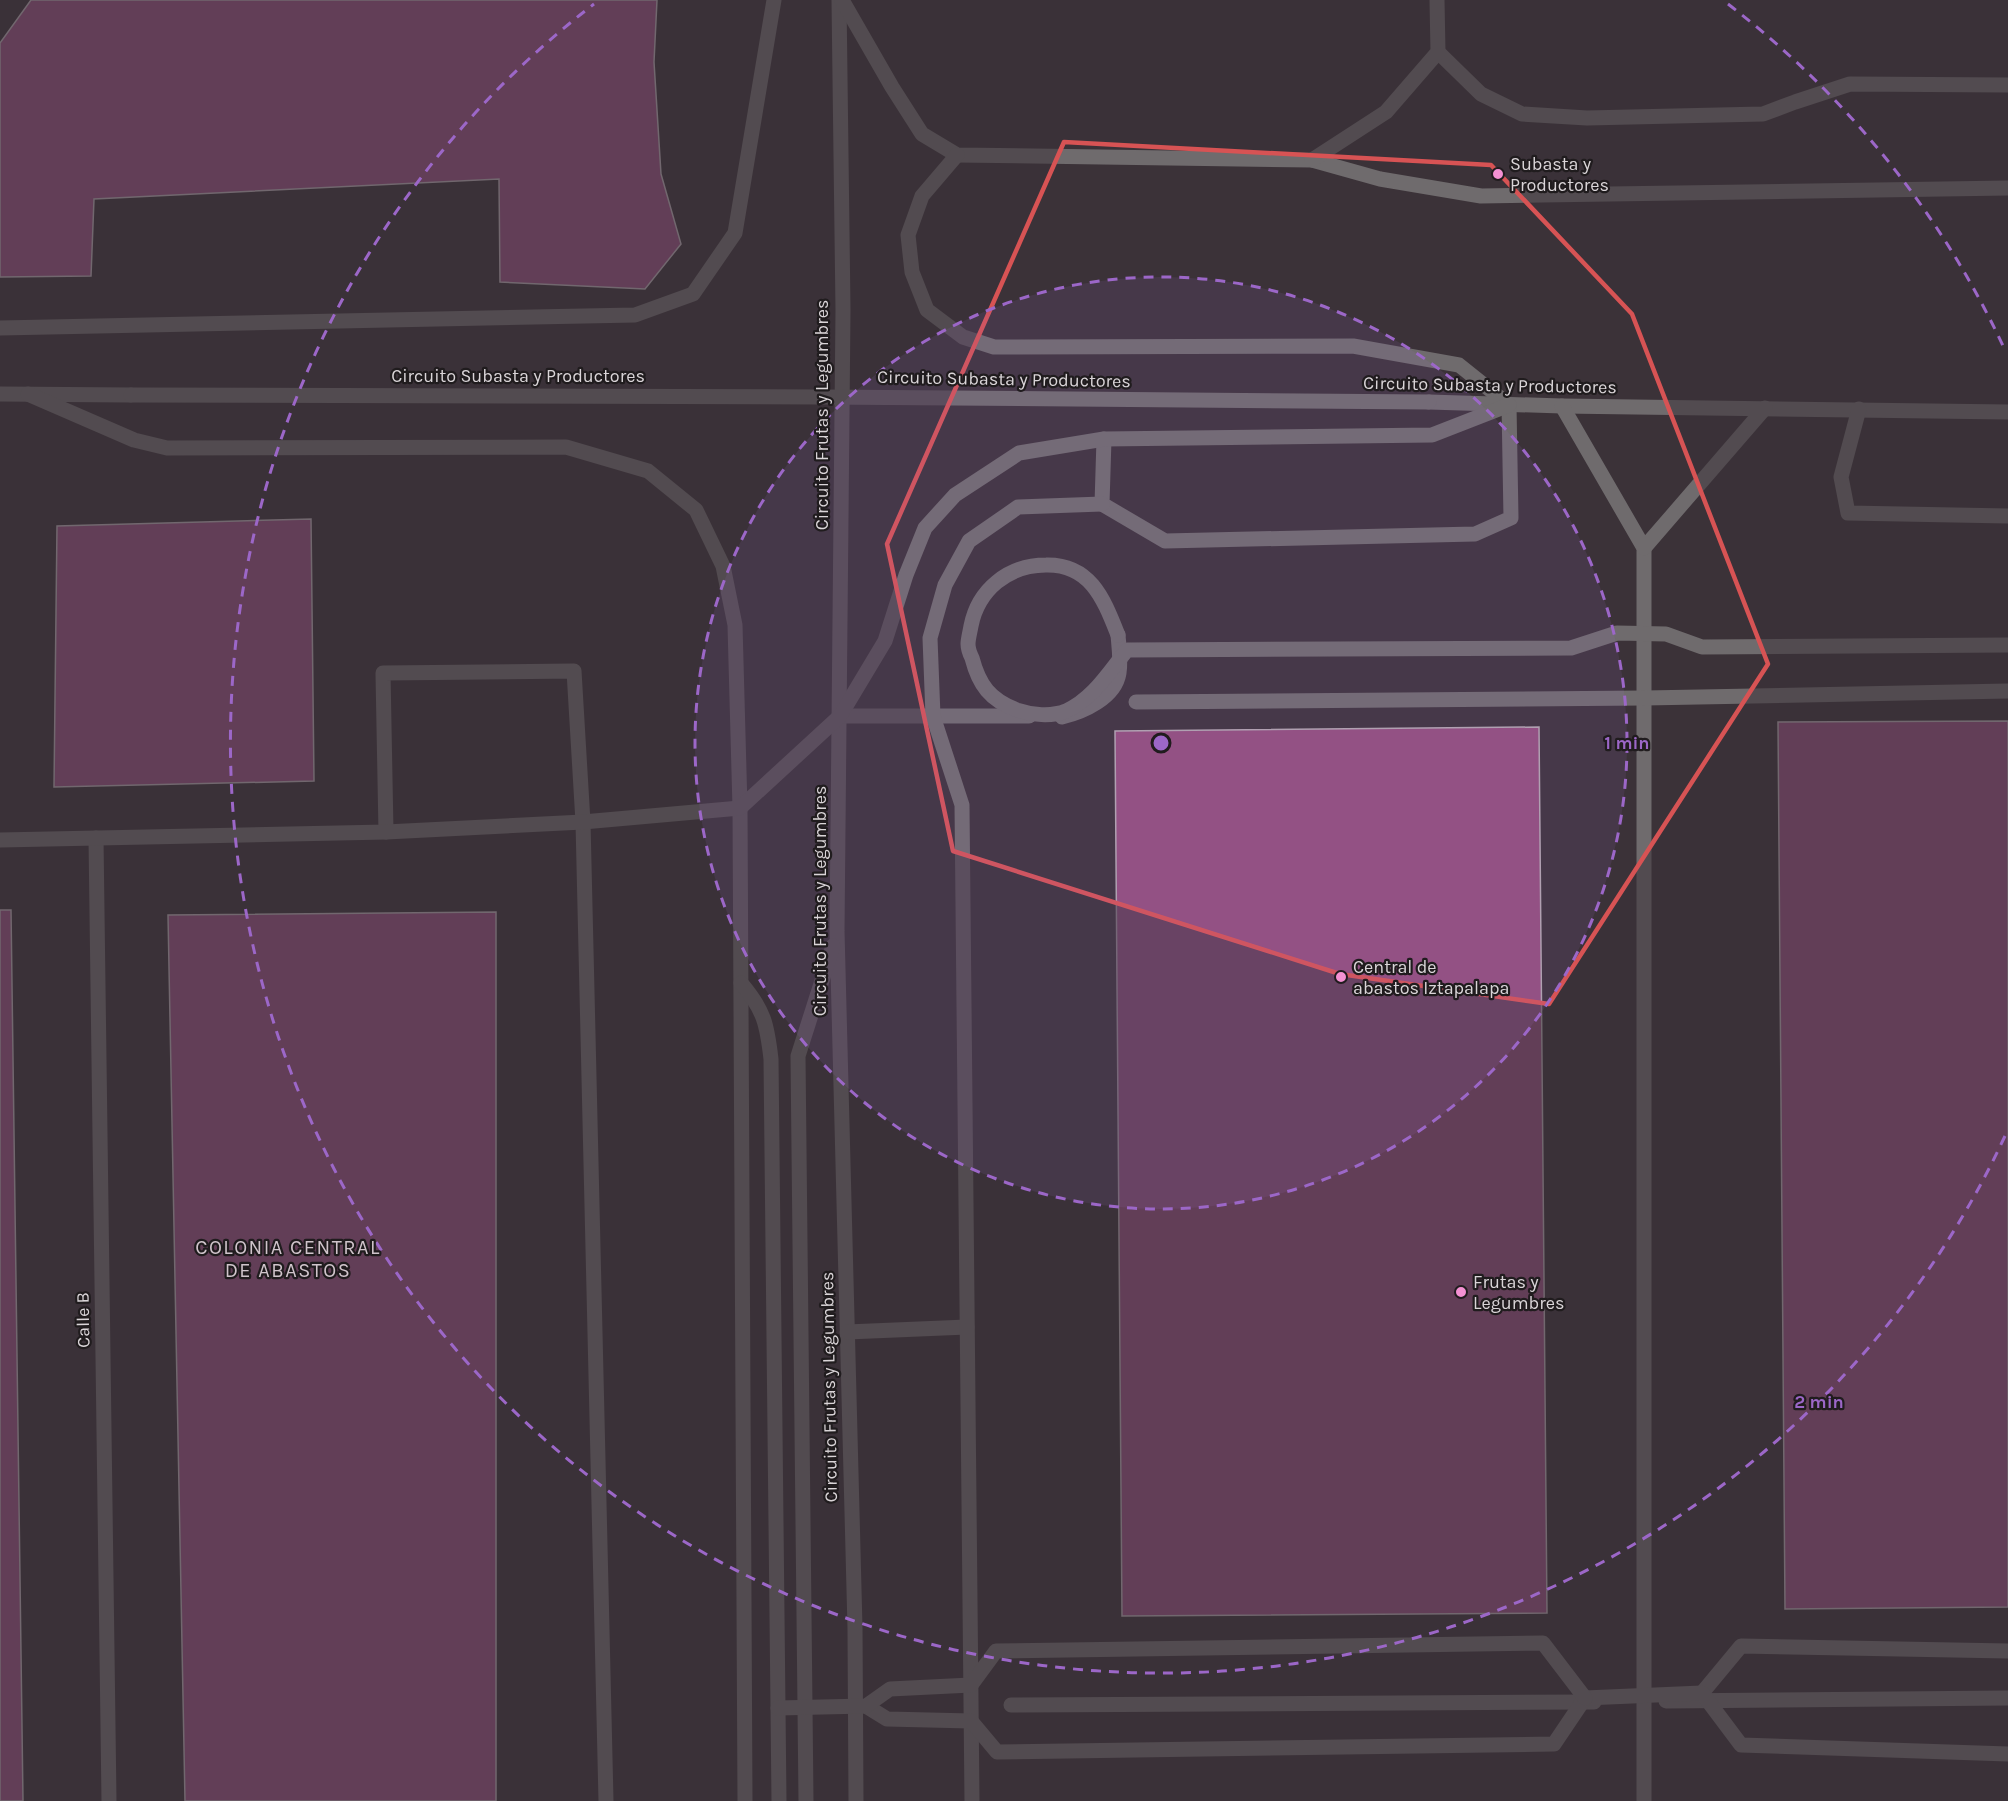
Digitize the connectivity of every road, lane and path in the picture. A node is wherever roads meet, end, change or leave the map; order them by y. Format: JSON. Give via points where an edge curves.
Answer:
{"nodes":[{"id":1,"x":774,"y":0,"type":"edge"},
{"id":2,"x":841,"y":0,"type":"edge"},
{"id":3,"x":1437,"y":0,"type":"edge"},
{"id":4,"x":1438,"y":52,"type":"junction"},
{"id":5,"x":2008,"y":85,"type":"edge"},
{"id":6,"x":957,"y":155,"type":"junction"},
{"id":7,"x":1312,"y":160,"type":"junction"},
{"id":8,"x":2008,"y":188,"type":"edge"},
{"id":9,"x":0,"y":328,"type":"edge"},
{"id":10,"x":0,"y":394,"type":"edge"},
{"id":11,"x":28,"y":394,"type":"junction"},
{"id":12,"x":1509,"y":405,"type":"junction"},
{"id":13,"x":1562,"y":406,"type":"junction"},
{"id":14,"x":1765,"y":408,"type":"junction"},
{"id":15,"x":1859,"y":409,"type":"junction"},
{"id":16,"x":2008,"y":412,"type":"edge"},
{"id":17,"x":1104,"y":439,"type":"junction"},
{"id":18,"x":1102,"y":504,"type":"junction"},
{"id":19,"x":2008,"y":516,"type":"edge"},
{"id":20,"x":1644,"y":549,"type":"junction"},
{"id":21,"x":2008,"y":645,"type":"edge"},
{"id":22,"x":2008,"y":691,"type":"edge"},
{"id":23,"x":1644,"y":698,"type":"junction"},
{"id":24,"x":1136,"y":702,"type":"dead end"},
{"id":25,"x":840,"y":716,"type":"junction"},
{"id":26,"x":933,"y":716,"type":"junction"},
{"id":27,"x":740,"y":808,"type":"junction"},
{"id":28,"x":583,"y":822,"type":"junction"},
{"id":29,"x":386,"y":832,"type":"junction"},
{"id":30,"x":96,"y":838,"type":"junction"},
{"id":31,"x":0,"y":840,"type":"edge"},
{"id":32,"x":837,"y":932,"type":"junction"},
{"id":33,"x":741,"y":983,"type":"junction"},
{"id":34,"x":967,"y":1327,"type":"junction"},
{"id":35,"x":848,"y":1332,"type":"junction"},
{"id":36,"x":2008,"y":1651,"type":"edge"},
{"id":37,"x":1702,"y":1693,"type":"junction"},
{"id":38,"x":1585,"y":1698,"type":"junction"},
{"id":39,"x":2008,"y":1698,"type":"edge"},
{"id":40,"x":1644,"y":1702,"type":"junction"},
{"id":41,"x":1011,"y":1705,"type":"dead end"},
{"id":42,"x":866,"y":1706,"type":"junction"},
{"id":43,"x":778,"y":1708,"type":"junction"},
{"id":44,"x":806,"y":1708,"type":"junction"},
{"id":45,"x":2008,"y":1754,"type":"edge"},
{"id":46,"x":109,"y":1801,"type":"edge"},
{"id":47,"x":606,"y":1801,"type":"edge"},
{"id":48,"x":745,"y":1801,"type":"edge"},
{"id":49,"x":779,"y":1801,"type":"edge"},
{"id":50,"x":806,"y":1801,"type":"edge"},
{"id":51,"x":856,"y":1801,"type":"edge"},
{"id":52,"x":972,"y":1801,"type":"edge"},
{"id":53,"x":1644,"y":1801,"type":"edge"}],
"edges":[{"from":1,"to":9,"type":"street","via":[[735,233],[693,294],[635,315]]},
{"from":2,"to":6,"type":"street","via":[[922,134]]},
{"from":2,"to":25,"type":"street","name":"Circuito Frutas y Legumbres"},
{"from":3,"to":4,"type":"street"},
{"from":4,"to":5,"type":"street","via":[[1481,94],[1522,114],[1587,118],[1763,114],[1850,84]]},
{"from":4,"to":7,"type":"street","via":[[1386,112]]},
{"from":6,"to":7,"type":"street"},
{"from":6,"to":12,"type":"street","via":[[922,196],[908,235],[912,273],[927,310],[963,337],[994,347],[1353,346],[1459,365]]},
{"from":7,"to":8,"type":"street","via":[[1380,179],[1481,196]]},
{"from":10,"to":11,"type":"street","name":"Circuito Subasta y Productores"},
{"from":11,"to":12,"type":"street","name":"Circuito Subasta y Productores","bridge":true},
{"from":11,"to":27,"type":"street","via":[[134,440],[167,448],[566,447],[648,471],[696,510],[723,566],[735,625]]},
{"from":12,"to":13,"type":"street","name":"Circuito Subasta y Productores"},
{"from":12,"to":17,"type":"street","via":[[1432,435]]},
{"from":12,"to":18,"type":"street","via":[[1511,518],[1475,534],[1165,541]]},
{"from":13,"to":14,"type":"street","name":"Circuito Subasta y Productores"},
{"from":13,"to":20,"type":"street"},
{"from":14,"to":15,"type":"street","name":"Circuito Subasta y Productores"},
{"from":14,"to":20,"type":"street"},
{"from":15,"to":16,"type":"street","name":"Circuito Subasta y Productores"},
{"from":15,"to":19,"type":"street","via":[[1840,477],[1848,513]]},
{"from":17,"to":18,"type":"street"},
{"from":17,"to":25,"type":"street","via":[[1019,453],[955,495],[925,528],[885,641]]},
{"from":18,"to":26,"type":"street","via":[[1018,507],[969,542],[945,585],[930,638]]},
{"from":20,"to":23,"type":"street"},
{"from":21,"to":26,"type":"street","bridge":true,"via":[[1702,647],[1666,634],[1617,633],[1571,648],[1127,650],[1090,695],[1065,711],[1032,716],[1007,706],[987,693],[976,673],[968,644],[973,617],[988,588],[1005,575],[1045,565],[1066,567],[1084,575],[1104,599],[1118,635],[1119,675],[1109,693],[1089,709],[1063,717]]},
{"from":22,"to":23,"type":"street"},
{"from":23,"to":24,"type":"street"},
{"from":23,"to":40,"type":"street"},
{"from":25,"to":26,"type":"street"},
{"from":25,"to":27,"type":"street"},
{"from":25,"to":32,"type":"street","name":"Circuito Frutas y Legumbres"},
{"from":26,"to":34,"type":"street","via":[[962,805]]},
{"from":27,"to":28,"type":"street"},
{"from":27,"to":33,"type":"street"},
{"from":28,"to":29,"type":"street"},
{"from":28,"to":29,"type":"street","via":[[574,672],[384,673]]},
{"from":28,"to":47,"type":"street"},
{"from":29,"to":30,"type":"street"},
{"from":30,"to":31,"type":"street"},
{"from":30,"to":46,"type":"street","name":"Calle B"},
{"from":32,"to":35,"type":"street","name":"Circuito Frutas y Legumbres"},
{"from":32,"to":44,"type":"street","via":[[798,1056]]},
{"from":33,"to":43,"type":"street","via":[[764,1017],[771,1059]]},
{"from":33,"to":48,"type":"street"},
{"from":34,"to":35,"type":"street"},
{"from":34,"to":52,"type":"street"},
{"from":35,"to":51,"type":"street","name":"Circuito Frutas y Legumbres"},
{"from":36,"to":37,"type":"street","via":[[1741,1646]]},
{"from":37,"to":38,"type":"street","bridge":true},
{"from":37,"to":45,"type":"street","bridge":true,"via":[[1741,1745]]},
{"from":38,"to":42,"type":"street","bridge":true,"via":[[1554,1744],[997,1752],[971,1721],[887,1719]]},
{"from":38,"to":42,"type":"street","bridge":true,"via":[[1544,1643],[996,1651],[971,1685],[890,1689]]},
{"from":39,"to":40,"type":"street"},
{"from":40,"to":41,"type":"street"},
{"from":40,"to":53,"type":"street"},
{"from":42,"to":44,"type":"street","bridge":true},
{"from":43,"to":44,"type":"street","bridge":true},
{"from":43,"to":49,"type":"street"},
{"from":44,"to":50,"type":"street"}]}
